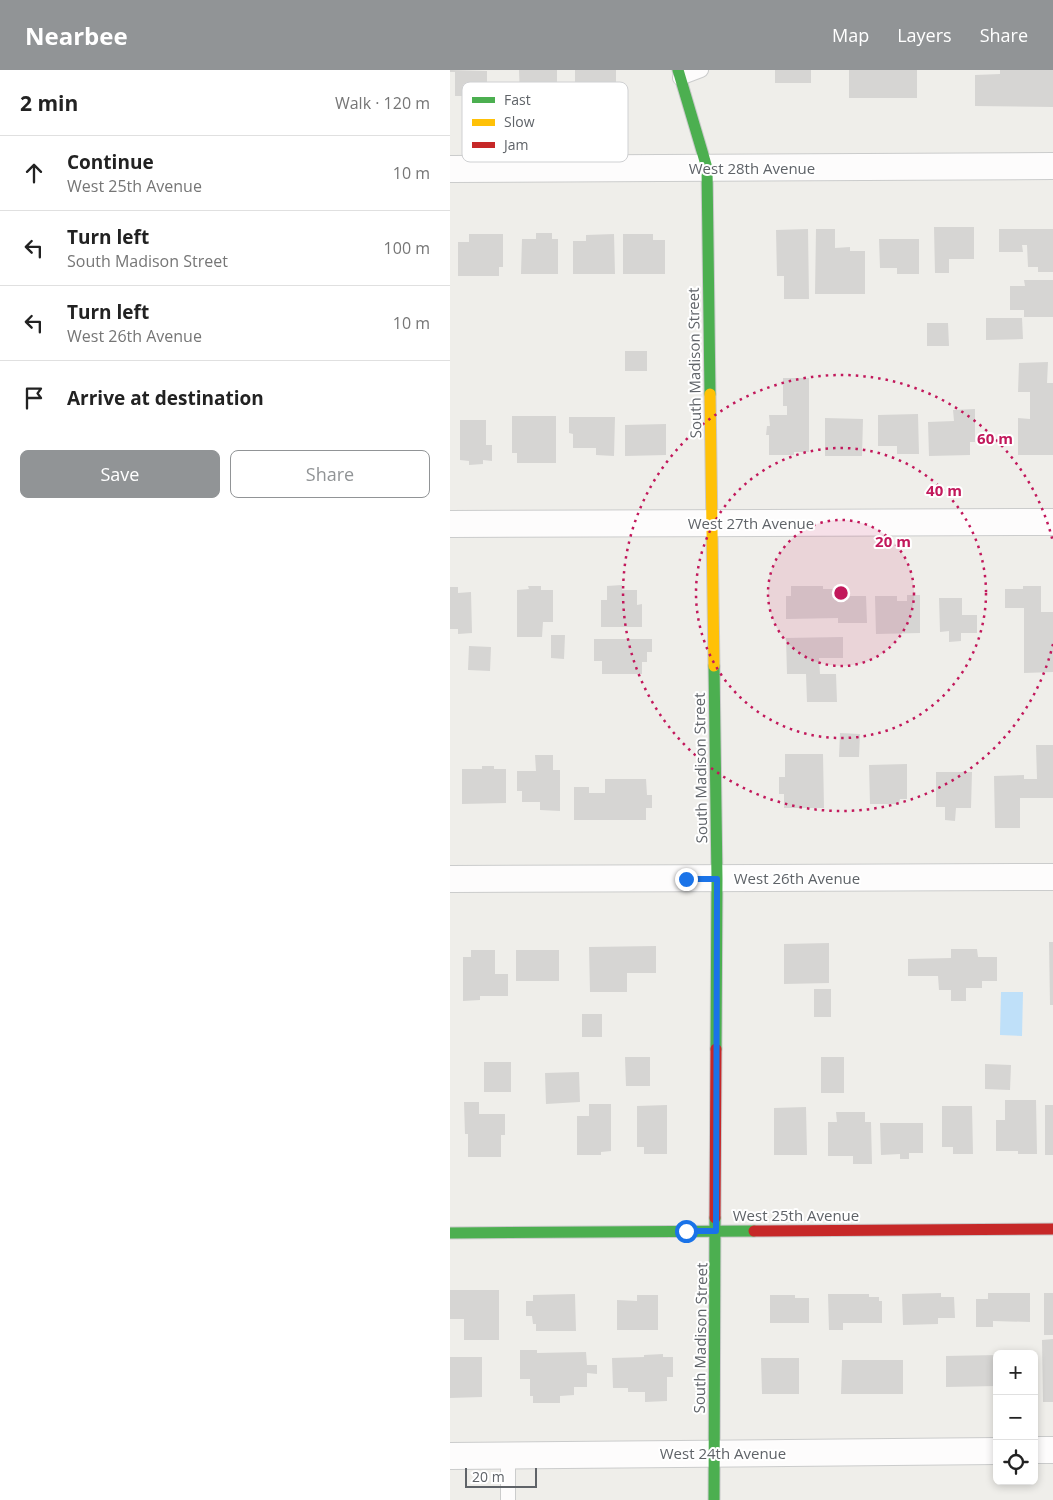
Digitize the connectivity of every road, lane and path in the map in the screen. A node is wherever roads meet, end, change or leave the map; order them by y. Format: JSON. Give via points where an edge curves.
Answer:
{"nodes":[{"id":1,"x":700,"y":70,"type":"edge"},
{"id":2,"x":679,"y":74,"type":"edge"},
{"id":3,"x":1053,"y":166,"type":"edge"},
{"id":4,"x":707,"y":168,"type":"junction"},
{"id":5,"x":450,"y":169,"type":"edge"},
{"id":6,"x":1053,"y":522,"type":"edge"},
{"id":7,"x":711,"y":523,"type":"junction"},
{"id":8,"x":450,"y":524,"type":"edge"},
{"id":9,"x":1053,"y":877,"type":"edge"},
{"id":10,"x":450,"y":879,"type":"edge"},
{"id":11,"x":717,"y":879,"type":"junction"},
{"id":12,"x":1053,"y":1229,"type":"edge"},
{"id":13,"x":716,"y":1231,"type":"junction"},
{"id":14,"x":450,"y":1233,"type":"edge"},
{"id":15,"x":1038,"y":1450,"type":"edge"},
{"id":16,"x":1053,"y":1450,"type":"edge"},
{"id":17,"x":993,"y":1451,"type":"edge"},
{"id":18,"x":714,"y":1453,"type":"junction"},
{"id":19,"x":450,"y":1456,"type":"edge"},
{"id":20,"x":508,"y":1456,"type":"junction"},
{"id":21,"x":508,"y":1500,"type":"edge"},
{"id":22,"x":714,"y":1500,"type":"edge"}],
"edges":[{"from":1,"to":2,"type":"lane"},
{"from":2,"to":4,"type":"street","name":"South Madison Street"},
{"from":3,"to":4,"type":"street","name":"West 28th Avenue"},
{"from":4,"to":5,"type":"street","name":"West 28th Avenue"},
{"from":4,"to":7,"type":"street","name":"South Madison Street"},
{"from":6,"to":7,"type":"street","name":"West 27th Avenue"},
{"from":7,"to":8,"type":"street","name":"West 27th Avenue"},
{"from":7,"to":11,"type":"street","name":"South Madison Street"},
{"from":9,"to":11,"type":"street","name":"West 26th Avenue"},
{"from":10,"to":11,"type":"street","name":"West 26th Avenue"},
{"from":11,"to":13,"type":"street","name":"South Madison Street"},
{"from":12,"to":13,"type":"street","name":"West 25th Avenue"},
{"from":13,"to":14,"type":"street","name":"West 25th Avenue"},
{"from":13,"to":18,"type":"street","name":"South Madison Street"},
{"from":15,"to":16,"type":"street"},
{"from":17,"to":18,"type":"street","name":"West 24th Avenue"},
{"from":18,"to":20,"type":"street","name":"West 24th Avenue"},
{"from":18,"to":22,"type":"street","name":"South Madison Street"},
{"from":19,"to":20,"type":"street","name":"West 24th Avenue"},
{"from":20,"to":21,"type":"lane"}]}
